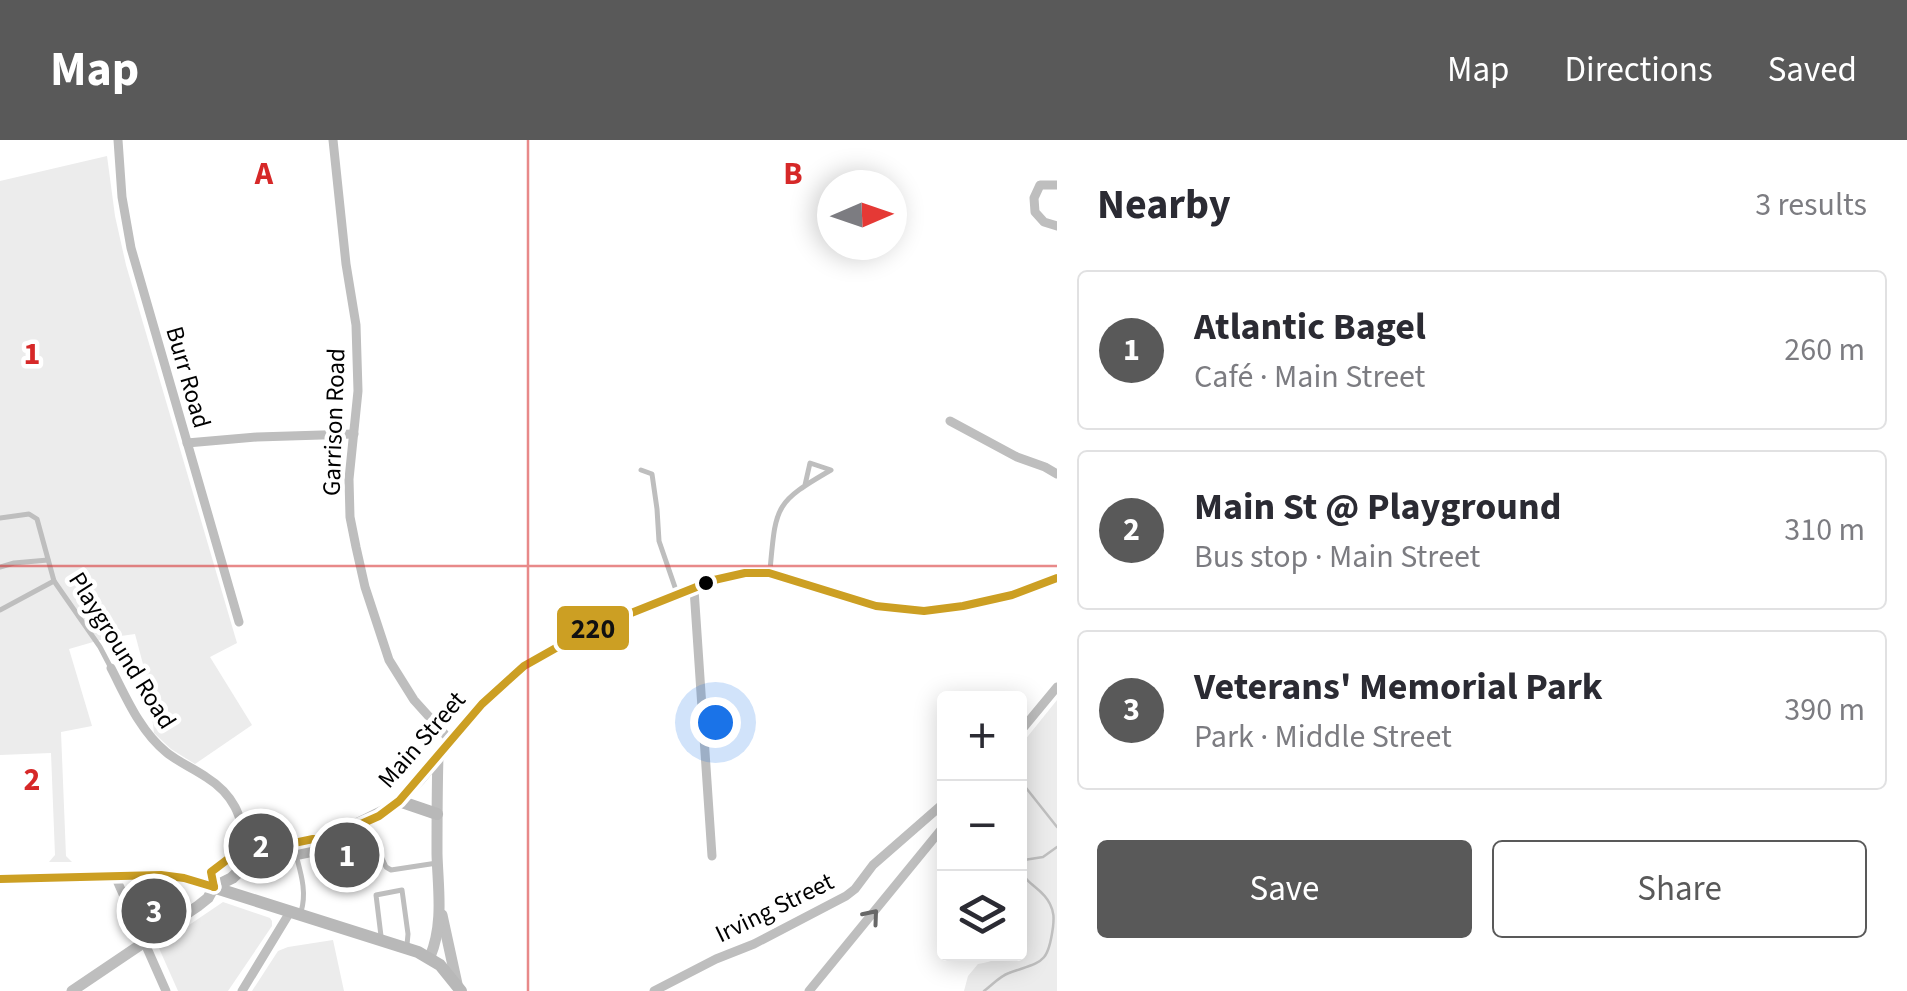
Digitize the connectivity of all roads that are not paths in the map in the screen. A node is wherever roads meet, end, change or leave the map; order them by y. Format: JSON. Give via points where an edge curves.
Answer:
{"nodes":[{"id":1,"x":118,"y":140,"type":"edge"},
{"id":2,"x":334,"y":140,"type":"edge"},
{"id":3,"x":1057,"y":184,"type":"edge"},
{"id":4,"x":1057,"y":226,"type":"edge"},
{"id":5,"x":950,"y":421,"type":"dead end"},
{"id":6,"x":354,"y":434,"type":"junction"},
{"id":7,"x":187,"y":444,"type":"junction"},
{"id":8,"x":640,"y":470,"type":"dead end"},
{"id":9,"x":1057,"y":474,"type":"edge"},
{"id":10,"x":805,"y":485,"type":"junction"},
{"id":11,"x":0,"y":518,"type":"edge"},
{"id":12,"x":48,"y":560,"type":"junction"},
{"id":13,"x":2,"y":563,"type":"edge"},
{"id":14,"x":770,"y":573,"type":"junction"},
{"id":15,"x":1057,"y":578,"type":"edge"},
{"id":16,"x":54,"y":581,"type":"junction"},
{"id":17,"x":694,"y":589,"type":"junction"},
{"id":18,"x":678,"y":596,"type":"junction"},
{"id":19,"x":0,"y":610,"type":"edge"},
{"id":20,"x":239,"y":622,"type":"dead end"},
{"id":21,"x":110,"y":668,"type":"joint"},
{"id":22,"x":1057,"y":687,"type":"edge"},
{"id":23,"x":1027,"y":724,"type":"edge"},
{"id":24,"x":450,"y":740,"type":"junction"},
{"id":25,"x":438,"y":756,"type":"junction"},
{"id":26,"x":400,"y":801,"type":"junction"},
{"id":27,"x":937,"y":809,"type":"edge"},
{"id":28,"x":437,"y":814,"type":"junction"},
{"id":29,"x":365,"y":822,"type":"junction"},
{"id":30,"x":937,"y":835,"type":"edge"},
{"id":31,"x":295,"y":848,"type":"junction"},
{"id":32,"x":712,"y":856,"type":"dead end"},
{"id":33,"x":251,"y":857,"type":"junction"},
{"id":34,"x":438,"y":862,"type":"junction"},
{"id":35,"x":115,"y":876,"type":"junction"},
{"id":36,"x":0,"y":879,"type":"edge"},
{"id":37,"x":214,"y":887,"type":"junction"},
{"id":38,"x":440,"y":910,"type":"junction"},
{"id":39,"x":295,"y":914,"type":"junction"},
{"id":40,"x":382,"y":940,"type":"junction"},
{"id":41,"x":143,"y":944,"type":"junction"},
{"id":42,"x":407,"y":948,"type":"junction"},
{"id":43,"x":430,"y":957,"type":"junction"},
{"id":44,"x":459,"y":988,"type":"edge"},
{"id":45,"x":72,"y":991,"type":"edge"},
{"id":46,"x":166,"y":991,"type":"edge"},
{"id":47,"x":242,"y":991,"type":"edge"},
{"id":48,"x":654,"y":991,"type":"edge"},
{"id":49,"x":809,"y":991,"type":"edge"}],
"edges":[{"from":1,"to":7,"type":"street","name":"Burr Road","via":[[131,248]]},
{"from":2,"to":6,"type":"street","name":"Garrison Road","via":[[356,326]]},
{"from":3,"to":4,"type":"street","via":[[1040,185],[1034,198],[1034,212]]},
{"from":5,"to":9,"type":"street"},
{"from":6,"to":7,"type":"street"},
{"from":6,"to":24,"type":"street","name":"Garrison Road","via":[[350,518],[378,632],[394,671]]},
{"from":7,"to":20,"type":"street","name":"Burr Road"},
{"from":8,"to":18,"type":"lane","via":[[652,474],[659,541]]},
{"from":10,"to":10,"type":"lane","via":[[818,478],[831,470],[810,463]]},
{"from":10,"to":14,"type":"lane","via":[[775,518]]},
{"from":11,"to":12,"type":"lane","name":"Playground Road","via":[[37,519]]},
{"from":12,"to":13,"type":"lane"},
{"from":12,"to":16,"type":"lane","name":"Playground Road"},
{"from":14,"to":15,"type":"main road","name":"Main Street","via":[[876,606],[924,611],[1012,595]]},
{"from":14,"to":17,"type":"main road","name":"Main Street","via":[[745,573]]},
{"from":16,"to":19,"type":"lane"},
{"from":16,"to":21,"type":"lane","name":"Playground Road"},
{"from":17,"to":18,"type":"main road","name":"Main Street"},
{"from":17,"to":32,"type":"street"},
{"from":18,"to":24,"type":"main road","name":"Main Street","via":[[586,631],[524,666]]},
{"from":21,"to":33,"type":"street","name":"Playground Road","via":[[156,743],[230,796]]},
{"from":22,"to":23,"type":"street"},
{"from":24,"to":25,"type":"main road","name":"Main Street"},
{"from":25,"to":26,"type":"main road","name":"Main Street"},
{"from":25,"to":28,"type":"street"},
{"from":26,"to":28,"type":"main road"},
{"from":26,"to":29,"type":"main road","name":"Main Street"},
{"from":27,"to":48,"type":"street","name":"Irving Street","via":[[846,896]]},
{"from":28,"to":34,"type":"street"},
{"from":29,"to":31,"type":"main road","name":"Main Street","via":[[316,850]]},
{"from":29,"to":34,"type":"lane","via":[[391,870]]},
{"from":49,"to":30,"type":"street","one_way":true},
{"from":31,"to":33,"type":"main road","name":"Main Street"},
{"from":31,"to":39,"type":"lane","via":[[305,900]]},
{"from":33,"to":37,"type":"main road","name":"Main Street"},
{"from":34,"to":38,"type":"street"},
{"from":35,"to":36,"type":"main road"},
{"from":35,"to":37,"type":"main road","via":[[170,876]]},
{"from":35,"to":41,"type":"street"},
{"from":37,"to":39,"type":"main road"},
{"from":37,"to":41,"type":"street"},
{"from":38,"to":43,"type":"street"},
{"from":38,"to":44,"type":"street"},
{"from":39,"to":40,"type":"main road"},
{"from":39,"to":47,"type":"street"},
{"from":40,"to":42,"type":"main road"},
{"from":40,"to":42,"type":"lane","via":[[376,895],[402,890]]},
{"from":41,"to":45,"type":"street"},
{"from":41,"to":46,"type":"street"},
{"from":42,"to":43,"type":"main road"},
{"from":43,"to":44,"type":"main road"}]}
